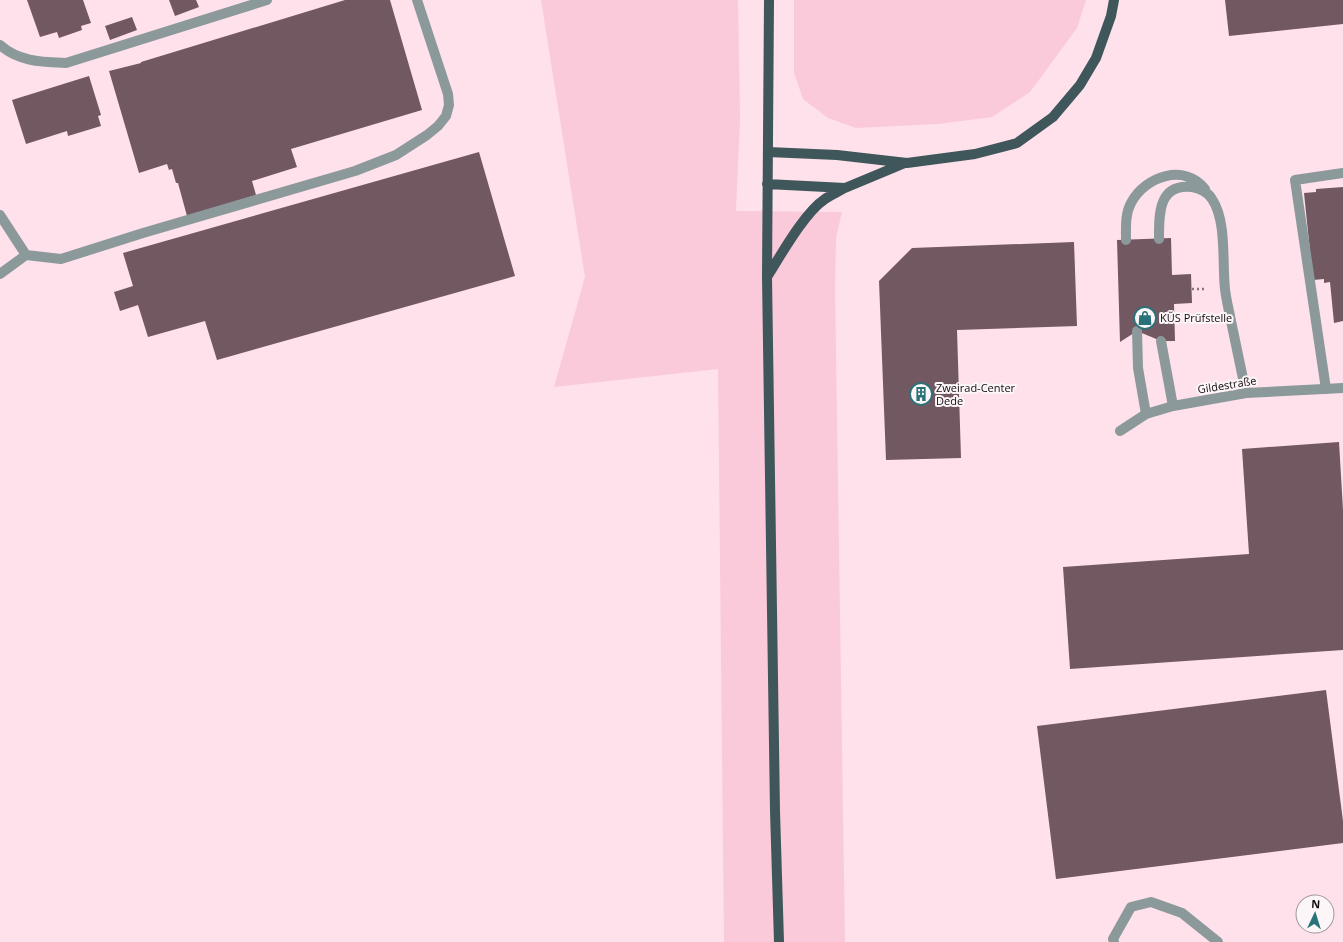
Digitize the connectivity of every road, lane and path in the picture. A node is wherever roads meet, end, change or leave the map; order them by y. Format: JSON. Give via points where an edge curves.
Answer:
{"nodes":[{"id":1,"x":267,"y":0,"type":"edge"},
{"id":2,"x":417,"y":0,"type":"edge"},
{"id":3,"x":769,"y":0,"type":"edge"},
{"id":4,"x":1114,"y":0,"type":"edge"},
{"id":5,"x":0,"y":45,"type":"edge"},
{"id":6,"x":768,"y":152,"type":"junction"},
{"id":7,"x":907,"y":162,"type":"junction"},
{"id":8,"x":1343,"y":173,"type":"edge"},
{"id":9,"x":767,"y":184,"type":"junction"},
{"id":10,"x":845,"y":188,"type":"junction"},
{"id":11,"x":1212,"y":199,"type":"junction"},
{"id":12,"x":0,"y":215,"type":"edge"},
{"id":13,"x":1159,"y":239,"type":"dead end"},
{"id":14,"x":1126,"y":240,"type":"dead end"},
{"id":15,"x":26,"y":255,"type":"junction"},
{"id":16,"x":0,"y":274,"type":"edge"},
{"id":17,"x":767,"y":277,"type":"junction"},
{"id":18,"x":1137,"y":331,"type":"dead end"},
{"id":19,"x":1161,"y":341,"type":"dead end"},
{"id":20,"x":1343,"y":388,"type":"edge"},
{"id":21,"x":1326,"y":389,"type":"junction"},
{"id":22,"x":1246,"y":393,"type":"junction"},
{"id":23,"x":1173,"y":406,"type":"junction"},
{"id":24,"x":1146,"y":414,"type":"junction"},
{"id":25,"x":1120,"y":430,"type":"dead end"},
{"id":26,"x":779,"y":942,"type":"edge"},
{"id":27,"x":1114,"y":942,"type":"edge"},
{"id":28,"x":1218,"y":942,"type":"edge"}],
"edges":[{"from":1,"to":5,"type":"street","via":[[66,63],[22,58]]},
{"from":2,"to":15,"type":"street","via":[[448,94],[449,105],[446,116],[438,126],[412,145],[396,155],[356,171],[61,259]]},
{"from":3,"to":6,"type":"main road"},
{"from":4,"to":7,"type":"main road","via":[[1096,58],[1080,84],[1053,117],[1017,144],[975,154]]},
{"from":6,"to":7,"type":"main road"},
{"from":6,"to":9,"type":"main road"},
{"from":7,"to":10,"type":"main road"},
{"from":8,"to":21,"type":"street","via":[[1295,180]]},
{"from":9,"to":10,"type":"main road"},
{"from":9,"to":17,"type":"main road"},
{"from":10,"to":17,"type":"main road","via":[[813,209]]},
{"from":11,"to":13,"type":"street","via":[[1196,188],[1176,188],[1170,191],[1165,197],[1159,217]]},
{"from":11,"to":14,"type":"street","via":[[1200,183],[1185,176],[1166,175],[1145,184],[1131,203],[1127,215]]},
{"from":11,"to":22,"type":"street","via":[[1223,238],[1225,289]]},
{"from":12,"to":15,"type":"street"},
{"from":15,"to":16,"type":"street"},
{"from":17,"to":26,"type":"main road"},
{"from":18,"to":24,"type":"street","via":[[1138,368]]},
{"from":19,"to":23,"type":"street"},
{"from":20,"to":21,"type":"street","name":"Gildestraße"},
{"from":21,"to":22,"type":"street","name":"Gildestraße"},
{"from":22,"to":23,"type":"street","name":"Gildestraße"},
{"from":23,"to":24,"type":"street","name":"Gildestraße"},
{"from":24,"to":25,"type":"street","name":"Gildestraße"},
{"from":27,"to":28,"type":"street","via":[[1113,939],[1131,907],[1151,902],[1182,913]]}]}
